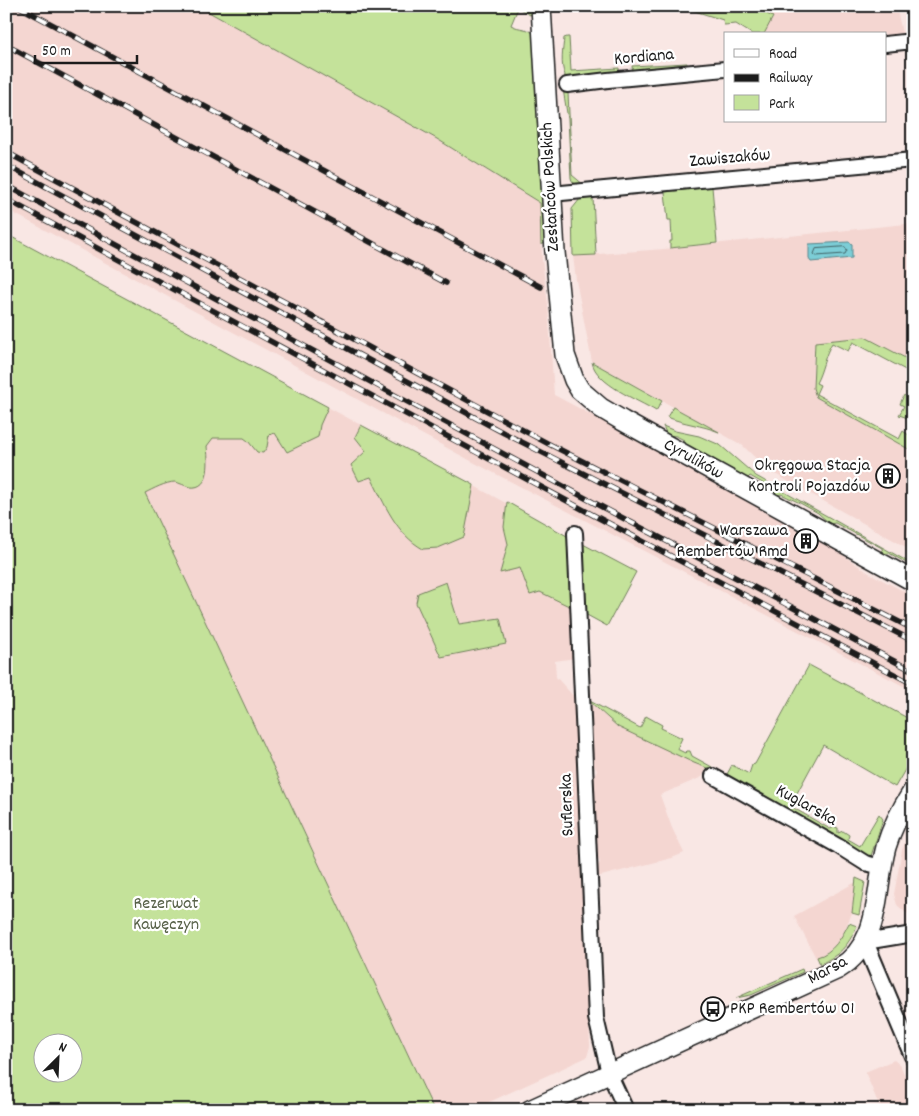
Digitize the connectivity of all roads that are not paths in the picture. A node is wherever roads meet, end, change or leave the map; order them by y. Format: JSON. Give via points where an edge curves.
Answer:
{"nodes":[{"id":1,"x":541,"y":6,"type":"edge"},
{"id":2,"x":913,"y":40,"type":"edge"},
{"id":3,"x":886,"y":44,"type":"edge"},
{"id":4,"x":724,"y":69,"type":"edge"},
{"id":5,"x":567,"y":85,"type":"dead end"},
{"id":6,"x":913,"y":160,"type":"edge"},
{"id":7,"x":551,"y":194,"type":"junction"},
{"id":8,"x":568,"y":366,"type":"joint"},
{"id":9,"x":575,"y":533,"type":"dead end"},
{"id":10,"x":913,"y":580,"type":"edge"},
{"id":11,"x":713,"y":776,"type":"dead end"},
{"id":12,"x":913,"y":791,"type":"edge"},
{"id":13,"x":882,"y":867,"type":"junction"},
{"id":14,"x":913,"y":934,"type":"edge"},
{"id":15,"x":865,"y":942,"type":"junction"},
{"id":16,"x":913,"y":1056,"type":"edge"},
{"id":17,"x":609,"y":1073,"type":"junction"},
{"id":18,"x":530,"y":1110,"type":"edge"},
{"id":19,"x":626,"y":1110,"type":"edge"}],
"edges":[{"from":1,"to":7,"type":"main road","name":"Zesłańców Polskich"},
{"from":2,"to":3,"type":"street"},
{"from":4,"to":5,"type":"street","name":"Kordiana"},
{"from":6,"to":7,"type":"street","name":"Zawiszaków"},
{"from":7,"to":8,"type":"main road","name":"Zesłańców Polskich","via":[[560,318]]},
{"from":8,"to":10,"type":"main road","name":"Cyrulików","via":[[580,390],[601,408]]},
{"from":9,"to":17,"type":"street","name":"Suflerska","via":[[596,1018]]},
{"from":11,"to":13,"type":"street","name":"Kuglarska","via":[[863,862]]},
{"from":12,"to":13,"type":"main road","name":"Marsa","via":[[886,846]]},
{"from":13,"to":15,"type":"main road","name":"Marsa","via":[[875,915]]},
{"from":14,"to":15,"type":"street"},
{"from":15,"to":16,"type":"street"},
{"from":15,"to":17,"type":"main road","name":"Marsa","via":[[853,958],[838,968]]},
{"from":17,"to":18,"type":"main road","name":"Marsa"},
{"from":17,"to":19,"type":"street","name":"Suflerska"}]}
